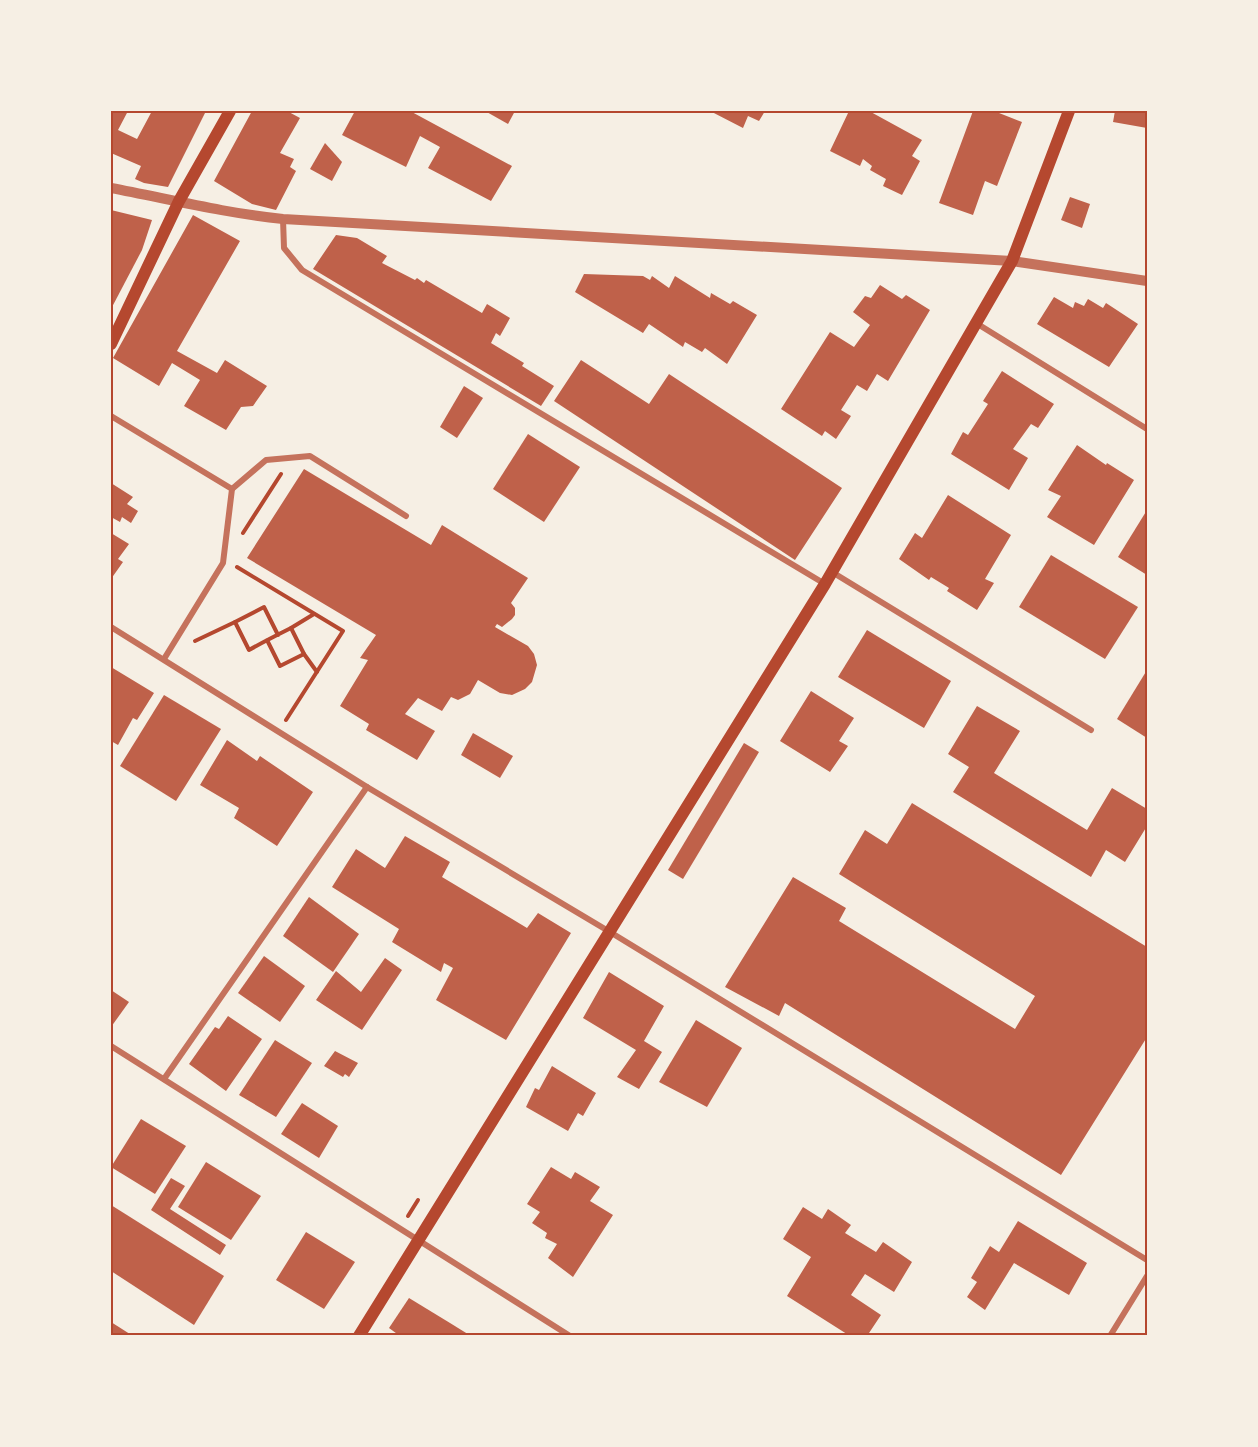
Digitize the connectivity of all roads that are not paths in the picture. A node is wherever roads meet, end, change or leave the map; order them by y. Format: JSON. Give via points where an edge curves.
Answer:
{"nodes":[{"id":1,"x":230,"y":111,"type":"edge"},
{"id":2,"x":1069,"y":111,"type":"edge"},
{"id":3,"x":111,"y":188,"type":"edge"},
{"id":4,"x":179,"y":201,"type":"junction"},
{"id":5,"x":284,"y":219,"type":"junction"},
{"id":6,"x":1012,"y":261,"type":"junction"},
{"id":7,"x":1147,"y":281,"type":"edge"},
{"id":8,"x":976,"y":323,"type":"junction"},
{"id":9,"x":111,"y":344,"type":"edge"},
{"id":10,"x":111,"y":416,"type":"edge"},
{"id":11,"x":1147,"y":429,"type":"edge"},
{"id":12,"x":232,"y":489,"type":"junction"},
{"id":13,"x":406,"y":516,"type":"dead end"},
{"id":14,"x":832,"y":572,"type":"junction"},
{"id":15,"x":825,"y":584,"type":"junction"},
{"id":16,"x":111,"y":627,"type":"edge"},
{"id":17,"x":164,"y":659,"type":"junction"},
{"id":18,"x":1091,"y":730,"type":"dead end"},
{"id":19,"x":367,"y":787,"type":"junction"},
{"id":20,"x":610,"y":932,"type":"junction"},
{"id":21,"x":111,"y":1046,"type":"edge"},
{"id":22,"x":164,"y":1079,"type":"junction"},
{"id":23,"x":419,"y":1239,"type":"junction"},
{"id":24,"x":1147,"y":1260,"type":"edge"},
{"id":25,"x":1147,"y":1276,"type":"edge"},
{"id":26,"x":359,"y":1336,"type":"edge"},
{"id":27,"x":570,"y":1336,"type":"edge"},
{"id":28,"x":1110,"y":1336,"type":"edge"}],
"edges":[{"from":1,"to":4,"type":"main road"},
{"from":2,"to":6,"type":"main road"},
{"from":3,"to":4,"type":"street"},
{"from":4,"to":5,"type":"street","via":[[241,215]]},
{"from":4,"to":9,"type":"main road"},
{"from":5,"to":6,"type":"street"},
{"from":5,"to":15,"type":"street","via":[[284,248],[302,270]]},
{"from":6,"to":7,"type":"street"},
{"from":6,"to":8,"type":"main road"},
{"from":8,"to":11,"type":"street"},
{"from":8,"to":14,"type":"main road"},
{"from":10,"to":12,"type":"street"},
{"from":12,"to":13,"type":"street","via":[[266,459],[310,456]]},
{"from":12,"to":17,"type":"street","via":[[223,563]]},
{"from":14,"to":15,"type":"main road"},
{"from":14,"to":18,"type":"street"},
{"from":15,"to":20,"type":"main road"},
{"from":16,"to":17,"type":"street"},
{"from":17,"to":19,"type":"street"},
{"from":19,"to":20,"type":"street"},
{"from":19,"to":22,"type":"street"},
{"from":20,"to":23,"type":"main road"},
{"from":20,"to":24,"type":"street"},
{"from":21,"to":22,"type":"street"},
{"from":22,"to":23,"type":"street"},
{"from":23,"to":26,"type":"main road"},
{"from":23,"to":27,"type":"street"},
{"from":25,"to":28,"type":"street"}]}
